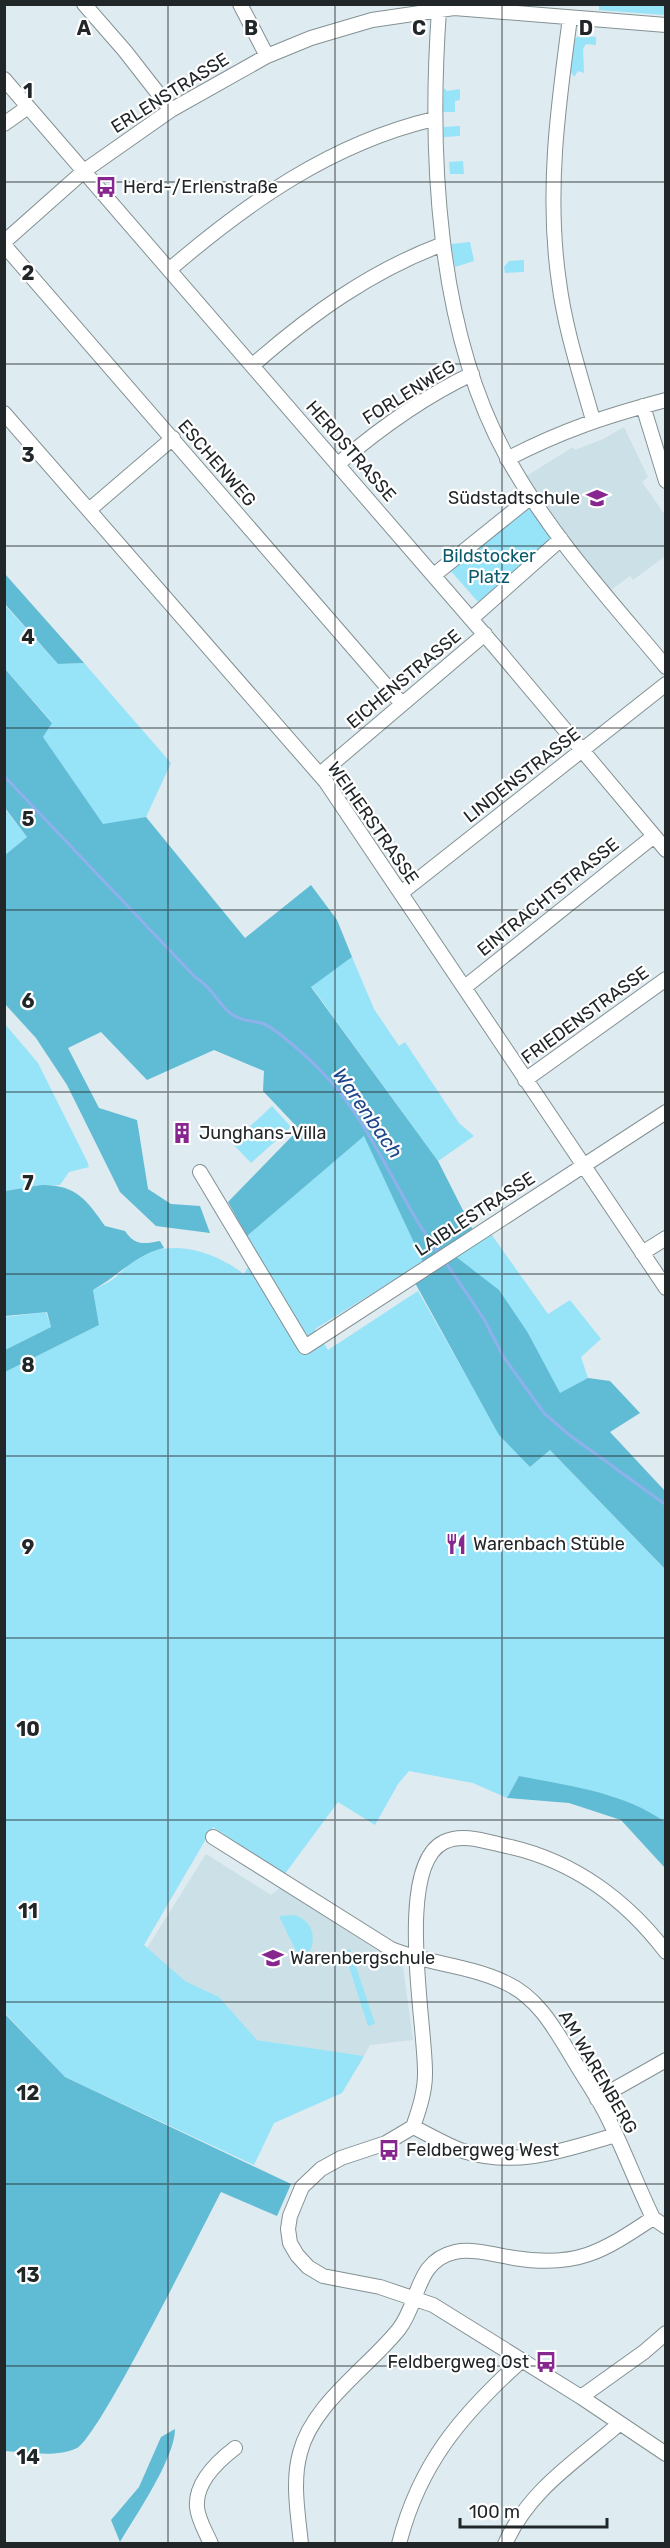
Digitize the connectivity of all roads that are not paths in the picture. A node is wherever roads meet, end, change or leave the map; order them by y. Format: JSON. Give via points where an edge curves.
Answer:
{"nodes":[{"id":1,"x":84,"y":4,"type":"edge"},
{"id":2,"x":240,"y":4,"type":"edge"},
{"id":3,"x":449,"y":8,"type":"edge"},
{"id":4,"x":570,"y":18,"type":"junction"},
{"id":5,"x":666,"y":25,"type":"edge"},
{"id":6,"x":267,"y":56,"type":"junction"},
{"id":7,"x":4,"y":79,"type":"edge"},
{"id":8,"x":28,"y":107,"type":"junction"},
{"id":9,"x":171,"y":110,"type":"junction"},
{"id":10,"x":434,"y":119,"type":"junction"},
{"id":11,"x":4,"y":124,"type":"edge"},
{"id":12,"x":84,"y":171,"type":"junction"},
{"id":13,"x":4,"y":243,"type":"edge"},
{"id":14,"x":444,"y":244,"type":"junction"},
{"id":15,"x":169,"y":270,"type":"junction"},
{"id":16,"x":253,"y":365,"type":"junction"},
{"id":17,"x":472,"y":374,"type":"junction"},
{"id":18,"x":666,"y":400,"type":"edge"},
{"id":19,"x":643,"y":406,"type":"junction"},
{"id":20,"x":4,"y":413,"type":"edge"},
{"id":21,"x":593,"y":420,"type":"junction"},
{"id":22,"x":173,"y":438,"type":"junction"},
{"id":23,"x":507,"y":459,"type":"junction"},
{"id":24,"x":338,"y":464,"type":"junction"},
{"id":25,"x":666,"y":481,"type":"edge"},
{"id":26,"x":531,"y":497,"type":"junction"},
{"id":27,"x":89,"y":510,"type":"junction"},
{"id":28,"x":561,"y":539,"type":"junction"},
{"id":29,"x":434,"y":575,"type":"junction"},
{"id":30,"x":471,"y":619,"type":"junction"},
{"id":31,"x":484,"y":634,"type":"junction"},
{"id":32,"x":666,"y":667,"type":"edge"},
{"id":33,"x":666,"y":684,"type":"edge"},
{"id":34,"x":402,"y":704,"type":"junction"},
{"id":35,"x":584,"y":749,"type":"junction"},
{"id":36,"x":320,"y":774,"type":"junction"},
{"id":37,"x":654,"y":836,"type":"junction"},
{"id":38,"x":666,"y":850,"type":"edge"},
{"id":39,"x":401,"y":893,"type":"junction"},
{"id":40,"x":666,"y":980,"type":"edge"},
{"id":41,"x":465,"y":987,"type":"junction"},
{"id":42,"x":525,"y":1080,"type":"junction"},
{"id":43,"x":666,"y":1112,"type":"edge"},
{"id":44,"x":584,"y":1166,"type":"junction"},
{"id":45,"x":200,"y":1172,"type":"dead end"},
{"id":46,"x":666,"y":1238,"type":"edge"},
{"id":47,"x":642,"y":1253,"type":"junction"},
{"id":48,"x":666,"y":1288,"type":"edge"},
{"id":49,"x":213,"y":1837,"type":"dead end"},
{"id":50,"x":666,"y":1952,"type":"edge"},
{"id":51,"x":416,"y":1959,"type":"junction"},
{"id":52,"x":666,"y":2060,"type":"edge"},
{"id":53,"x":597,"y":2099,"type":"junction"},
{"id":54,"x":413,"y":2127,"type":"junction"},
{"id":55,"x":616,"y":2135,"type":"junction"},
{"id":56,"x":653,"y":2218,"type":"junction"},
{"id":57,"x":666,"y":2227,"type":"edge"},
{"id":58,"x":415,"y":2298,"type":"junction"},
{"id":59,"x":666,"y":2333,"type":"edge"},
{"id":60,"x":521,"y":2361,"type":"junction"},
{"id":61,"x":582,"y":2397,"type":"junction"},
{"id":62,"x":619,"y":2424,"type":"junction"},
{"id":63,"x":236,"y":2448,"type":"dead end"},
{"id":64,"x":666,"y":2454,"type":"edge"},
{"id":65,"x":211,"y":2544,"type":"edge"},
{"id":66,"x":301,"y":2544,"type":"edge"},
{"id":67,"x":399,"y":2544,"type":"edge"},
{"id":68,"x":505,"y":2544,"type":"edge"}],
"edges":[{"from":1,"to":9,"type":"street"},
{"from":2,"to":6,"type":"street"},
{"from":3,"to":4,"type":"street","name":"ERLENSTRASSE"},
{"from":3,"to":6,"type":"street","name":"ERLENSTRASSE","via":[[372,20],[310,38]]},
{"from":3,"to":10,"type":"street"},
{"from":4,"to":5,"type":"street","name":"ERLENSTRASSE"},
{"from":4,"to":21,"type":"street","via":[[556,127],[554,231],[568,329]]},
{"from":6,"to":9,"type":"street","name":"ERLENSTRASSE"},
{"from":7,"to":8,"type":"street","name":"HERDSTRASSE"},
{"from":8,"to":11,"type":"street"},
{"from":8,"to":12,"type":"street","name":"HERDSTRASSE"},
{"from":9,"to":12,"type":"street","name":"ERLENSTRASSE"},
{"from":10,"to":14,"type":"street"},
{"from":10,"to":15,"type":"street","via":[[395,128],[306,169],[257,200]]},
{"from":12,"to":13,"type":"street","name":"ERLENSTRASSE"},
{"from":12,"to":15,"type":"street","name":"HERDSTRASSE"},
{"from":13,"to":22,"type":"street","name":"ESCHENWEG"},
{"from":14,"to":16,"type":"street","via":[[367,278],[294,329]]},
{"from":14,"to":17,"type":"street","via":[[456,315]]},
{"from":15,"to":16,"type":"street","name":"HERDSTRASSE"},
{"from":16,"to":24,"type":"street","name":"HERDSTRASSE"},
{"from":17,"to":23,"type":"street"},
{"from":17,"to":24,"type":"street","name":"FORLENWEG","via":[[405,412]]},
{"from":18,"to":19,"type":"street"},
{"from":19,"to":21,"type":"street"},
{"from":19,"to":25,"type":"street"},
{"from":20,"to":27,"type":"street","name":"WEIHERSTRASSE"},
{"from":21,"to":23,"type":"street"},
{"from":22,"to":27,"type":"street"},
{"from":22,"to":34,"type":"street","name":"ESCHENWEG"},
{"from":23,"to":26,"type":"street"},
{"from":24,"to":29,"type":"street","name":"HERDSTRASSE"},
{"from":26,"to":28,"type":"street"},
{"from":26,"to":29,"type":"street"},
{"from":27,"to":36,"type":"street","name":"WEIHERSTRASSE"},
{"from":28,"to":30,"type":"street"},
{"from":28,"to":32,"type":"street"},
{"from":29,"to":30,"type":"street","name":"HERDSTRASSE"},
{"from":30,"to":31,"type":"street","name":"HERDSTRASSE"},
{"from":31,"to":34,"type":"street","name":"EICHENSTRASSE"},
{"from":31,"to":35,"type":"street","name":"HERDSTRASSE"},
{"from":33,"to":35,"type":"street","name":"LINDENSTRASSE"},
{"from":34,"to":36,"type":"street","name":"EICHENSTRASSE"},
{"from":35,"to":37,"type":"street","name":"HERDSTRASSE"},
{"from":35,"to":39,"type":"street","name":"LINDENSTRASSE"},
{"from":36,"to":39,"type":"street","name":"WEIHERSTRASSE"},
{"from":37,"to":38,"type":"street","name":"HERDSTRASSE"},
{"from":37,"to":41,"type":"street","name":"EINTRACHTSTRASSE"},
{"from":39,"to":41,"type":"street","name":"WEIHERSTRASSE"},
{"from":40,"to":42,"type":"street","name":"FRIEDENSTRASSE"},
{"from":41,"to":42,"type":"street","name":"WEIHERSTRASSE"},
{"from":42,"to":44,"type":"street","name":"WEIHERSTRASSE"},
{"from":43,"to":44,"type":"street","name":"LAIBLESTRASSE"},
{"from":44,"to":45,"type":"street","name":"LAIBLESTRASSE","via":[[305,1347]]},
{"from":44,"to":47,"type":"street","name":"WEIHERSTRASSE"},
{"from":46,"to":47,"type":"street"},
{"from":47,"to":48,"type":"street","name":"WEIHERSTRASSE"},
{"from":49,"to":51,"type":"street","name":"AM WARENBERG","via":[[369,1937]]},
{"from":50,"to":51,"type":"street","via":[[620,1902],[567,1867],[532,1852],[453,1838],[432,1852],[425,1866],[417,1909]]},
{"from":51,"to":53,"type":"street","name":"AM WARENBERG","via":[[484,1973],[526,1996],[550,2021]]},
{"from":51,"to":54,"type":"street","via":[[425,2075]]},
{"from":52,"to":53,"type":"street"},
{"from":53,"to":55,"type":"street","name":"AM WARENBERG"},
{"from":54,"to":55,"type":"street","via":[[461,2150],[511,2159],[556,2154]]},
{"from":54,"to":58,"type":"street","via":[[386,2144],[341,2158],[321,2169],[297,2194],[288,2229],[297,2255],[323,2276]]},
{"from":55,"to":56,"type":"street","name":"AM WARENBERG"},
{"from":56,"to":57,"type":"street"},
{"from":56,"to":58,"type":"street","via":[[604,2248],[572,2259],[456,2252],[430,2265]]},
{"from":58,"to":60,"type":"street","via":[[452,2316]]},
{"from":58,"to":66,"type":"street","via":[[400,2328],[362,2366],[309,2431],[300,2452],[296,2478]]},
{"from":59,"to":61,"type":"street"},
{"from":60,"to":61,"type":"street"},
{"from":60,"to":67,"type":"street","via":[[478,2401],[440,2449],[421,2480]]},
{"from":61,"to":62,"type":"street"},
{"from":62,"to":64,"type":"street"},
{"from":62,"to":68,"type":"street","via":[[531,2498]]},
{"from":63,"to":65,"type":"street","via":[[216,2462],[197,2500]]}]}
